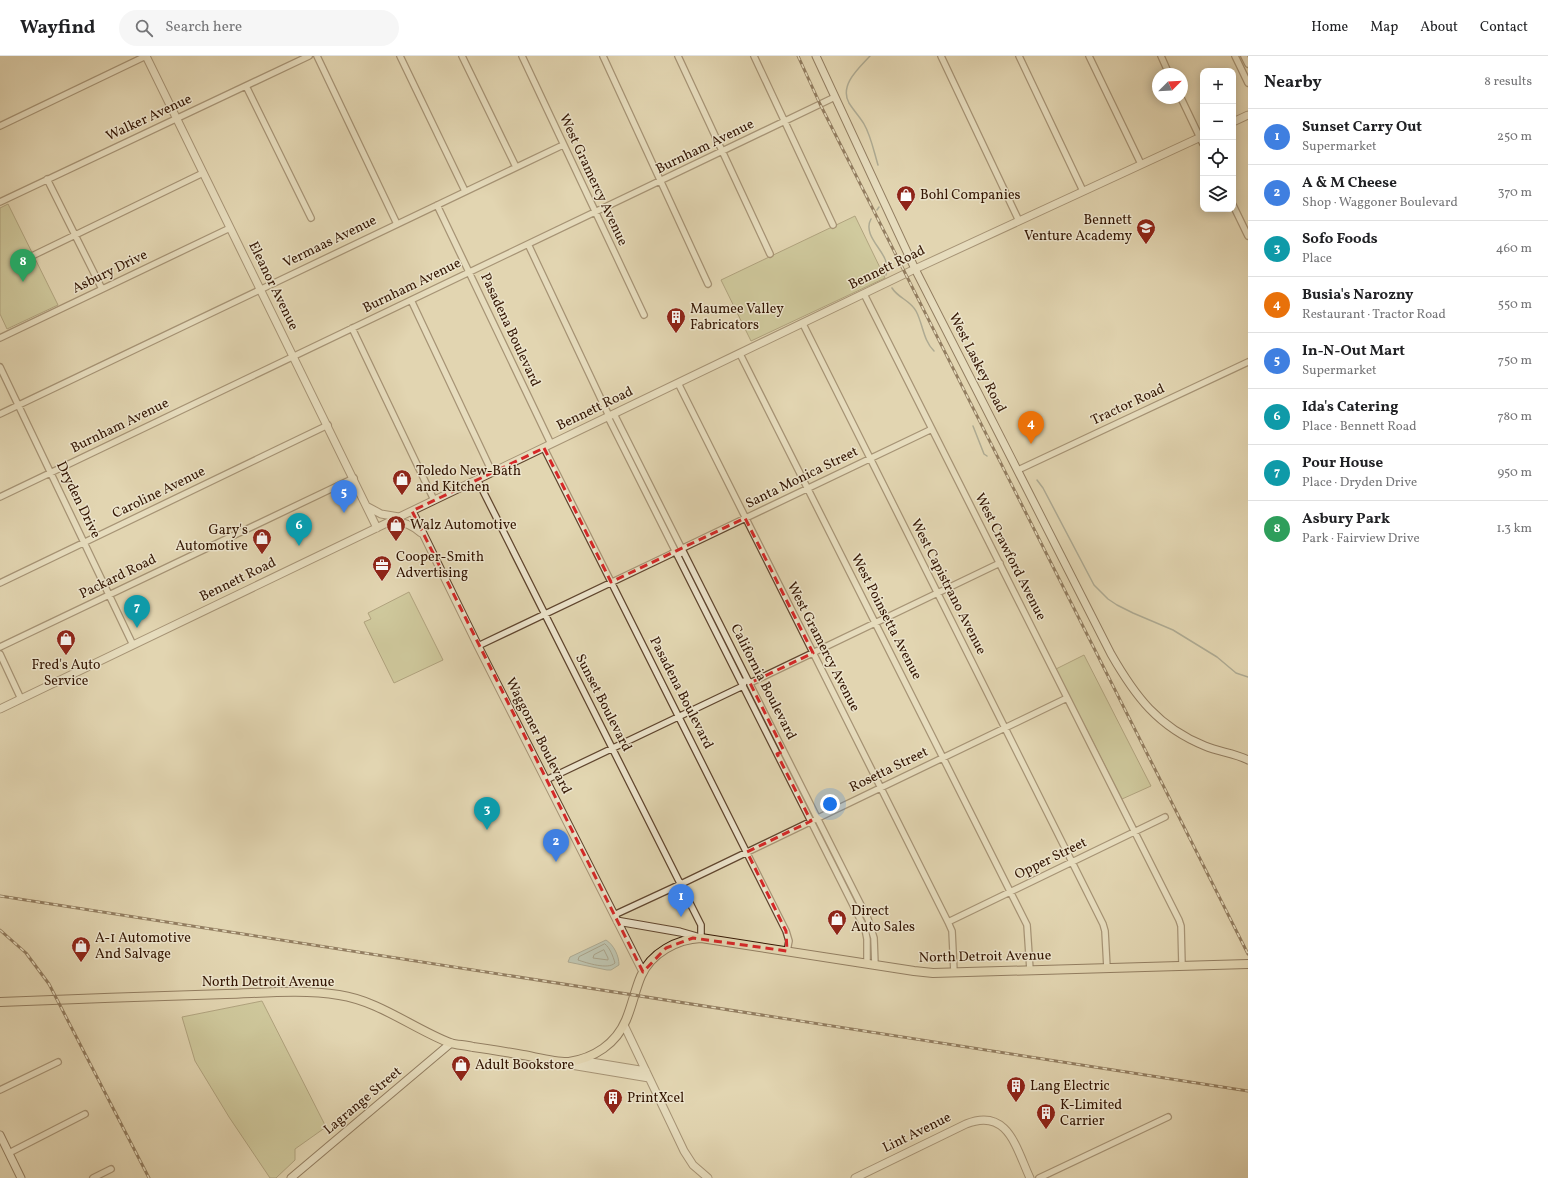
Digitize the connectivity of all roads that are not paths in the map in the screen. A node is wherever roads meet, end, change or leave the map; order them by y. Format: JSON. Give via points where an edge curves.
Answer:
{"nodes":[{"id":1,"x":146,"y":56,"type":"edge"},
{"id":2,"x":309,"y":56,"type":"edge"},
{"id":3,"x":317,"y":56,"type":"edge"},
{"id":4,"x":400,"y":56,"type":"edge"},
{"id":5,"x":462,"y":56,"type":"edge"},
{"id":6,"x":522,"y":56,"type":"edge"},
{"id":7,"x":602,"y":56,"type":"edge"},
{"id":8,"x":678,"y":56,"type":"edge"},
{"id":9,"x":754,"y":56,"type":"edge"},
{"id":10,"x":816,"y":56,"type":"edge"},
{"id":11,"x":941,"y":56,"type":"edge"},
{"id":12,"x":1019,"y":56,"type":"edge"},
{"id":13,"x":1089,"y":56,"type":"edge"},
{"id":14,"x":1161,"y":56,"type":"edge"},
{"id":15,"x":1235,"y":56,"type":"edge"},
{"id":16,"x":1244,"y":56,"type":"edge"},
{"id":17,"x":1248,"y":64,"type":"edge"},
{"id":18,"x":1167,"y":68,"type":"edge"},
{"id":19,"x":1248,"y":83,"type":"edge"},
{"id":20,"x":246,"y":86,"type":"junction"},
{"id":21,"x":835,"y":97,"type":"junction"},
{"id":22,"x":1184,"y":104,"type":"edge"},
{"id":23,"x":1248,"y":115,"type":"edge"},
{"id":24,"x":176,"y":118,"type":"junction"},
{"id":25,"x":1236,"y":121,"type":"edge"},
{"id":26,"x":784,"y":122,"type":"junction"},
{"id":27,"x":0,"y":126,"type":"edge"},
{"id":28,"x":1200,"y":135,"type":"edge"},
{"id":29,"x":1200,"y":140,"type":"edge"},
{"id":30,"x":563,"y":144,"type":"junction"},
{"id":31,"x":722,"y":151,"type":"junction"},
{"id":32,"x":1141,"y":164,"type":"junction"},
{"id":33,"x":516,"y":167,"type":"junction"},
{"id":34,"x":204,"y":173,"type":"junction"},
{"id":35,"x":48,"y":179,"type":"junction"},
{"id":36,"x":660,"y":181,"type":"junction"},
{"id":37,"x":465,"y":191,"type":"junction"},
{"id":38,"x":1084,"y":191,"type":"junction"},
{"id":39,"x":0,"y":202,"type":"edge"},
{"id":40,"x":437,"y":205,"type":"junction"},
{"id":41,"x":595,"y":212,"type":"junction"},
{"id":42,"x":1236,"y":212,"type":"edge"},
{"id":43,"x":311,"y":218,"type":"dead end"},
{"id":44,"x":1019,"y":221,"type":"junction"},
{"id":45,"x":397,"y":224,"type":"junction"},
{"id":46,"x":833,"y":225,"type":"dead end"},
{"id":47,"x":230,"y":228,"type":"junction"},
{"id":48,"x":75,"y":236,"type":"junction"},
{"id":49,"x":1248,"y":236,"type":"edge"},
{"id":50,"x":528,"y":244,"type":"junction"},
{"id":51,"x":770,"y":254,"type":"dead end"},
{"id":52,"x":34,"y":255,"type":"dead end"},
{"id":53,"x":915,"y":269,"type":"junction"},
{"id":54,"x":469,"y":272,"type":"junction"},
{"id":55,"x":708,"y":284,"type":"dead end"},
{"id":56,"x":102,"y":289,"type":"junction"},
{"id":57,"x":260,"y":289,"type":"junction"},
{"id":58,"x":864,"y":294,"type":"junction"},
{"id":59,"x":411,"y":300,"type":"junction"},
{"id":60,"x":644,"y":314,"type":"dead end"},
{"id":61,"x":803,"y":324,"type":"junction"},
{"id":62,"x":352,"y":328,"type":"junction"},
{"id":63,"x":0,"y":338,"type":"edge"},
{"id":64,"x":740,"y":354,"type":"junction"},
{"id":65,"x":294,"y":356,"type":"junction"},
{"id":66,"x":1248,"y":362,"type":"edge"},
{"id":67,"x":0,"y":366,"type":"edge"},
{"id":68,"x":678,"y":383,"type":"junction"},
{"id":69,"x":19,"y":405,"type":"junction"},
{"id":70,"x":0,"y":414,"type":"edge"},
{"id":71,"x":610,"y":416,"type":"junction"},
{"id":72,"x":328,"y":425,"type":"junction"},
{"id":73,"x":932,"y":429,"type":"junction"},
{"id":74,"x":551,"y":444,"type":"junction"},
{"id":75,"x":544,"y":448,"type":"junction"},
{"id":76,"x":870,"y":459,"type":"junction"},
{"id":77,"x":1018,"y":470,"type":"junction"},
{"id":78,"x":51,"y":472,"type":"junction"},
{"id":79,"x":492,"y":472,"type":"junction"},
{"id":80,"x":354,"y":478,"type":"junction"},
{"id":81,"x":477,"y":479,"type":"junction"},
{"id":82,"x":649,"y":482,"type":"junction"},
{"id":83,"x":643,"y":485,"type":"junction"},
{"id":84,"x":808,"y":488,"type":"junction"},
{"id":85,"x":0,"y":497,"type":"edge"},
{"id":86,"x":434,"y":500,"type":"junction"},
{"id":87,"x":366,"y":505,"type":"junction"},
{"id":88,"x":412,"y":511,"type":"junction"},
{"id":89,"x":399,"y":517,"type":"junction"},
{"id":90,"x":745,"y":518,"type":"junction"},
{"id":91,"x":385,"y":524,"type":"junction"},
{"id":92,"x":377,"y":528,"type":"junction"},
{"id":93,"x":424,"y":536,"type":"junction"},
{"id":94,"x":85,"y":542,"type":"junction"},
{"id":95,"x":683,"y":548,"type":"junction"},
{"id":96,"x":676,"y":551,"type":"junction"},
{"id":97,"x":1000,"y":563,"type":"junction"},
{"id":98,"x":0,"y":582,"type":"edge"},
{"id":99,"x":611,"y":582,"type":"junction"},
{"id":100,"x":938,"y":593,"type":"junction"},
{"id":101,"x":110,"y":594,"type":"junction"},
{"id":102,"x":545,"y":614,"type":"junction"},
{"id":103,"x":716,"y":615,"type":"junction"},
{"id":104,"x":709,"y":619,"type":"junction"},
{"id":105,"x":876,"y":623,"type":"junction"},
{"id":106,"x":133,"y":645,"type":"junction"},
{"id":107,"x":478,"y":646,"type":"junction"},
{"id":108,"x":0,"y":647,"type":"edge"},
{"id":109,"x":813,"y":653,"type":"junction"},
{"id":110,"x":0,"y":654,"type":"edge"},
{"id":111,"x":750,"y":683,"type":"junction"},
{"id":112,"x":743,"y":686,"type":"junction"},
{"id":113,"x":1067,"y":698,"type":"junction"},
{"id":114,"x":21,"y":699,"type":"junction"},
{"id":115,"x":0,"y":709,"type":"edge"},
{"id":116,"x":680,"y":717,"type":"junction"},
{"id":117,"x":1005,"y":727,"type":"junction"},
{"id":118,"x":612,"y":748,"type":"junction"},
{"id":119,"x":784,"y":751,"type":"junction"},
{"id":120,"x":1248,"y":753,"type":"edge"},
{"id":121,"x":777,"y":754,"type":"junction"},
{"id":122,"x":1240,"y":756,"type":"junction"},
{"id":123,"x":943,"y":757,"type":"junction"},
{"id":124,"x":1248,"y":760,"type":"edge"},
{"id":125,"x":546,"y":780,"type":"junction"},
{"id":126,"x":880,"y":787,"type":"junction"},
{"id":127,"x":1165,"y":817,"type":"dead end"},
{"id":128,"x":817,"y":818,"type":"junction"},
{"id":129,"x":811,"y":821,"type":"junction"},
{"id":130,"x":1134,"y":832,"type":"junction"},
{"id":131,"x":747,"y":852,"type":"junction"},
{"id":132,"x":1072,"y":862,"type":"junction"},
{"id":133,"x":681,"y":884,"type":"junction"},
{"id":134,"x":1011,"y":892,"type":"junction"},
{"id":135,"x":855,"y":893,"type":"junction"},
{"id":136,"x":849,"y":897,"type":"junction"},
{"id":137,"x":615,"y":918,"type":"junction"},
{"id":138,"x":948,"y":922,"type":"junction"},
{"id":139,"x":701,"y":938,"type":"junction"},
{"id":140,"x":787,"y":951,"type":"junction"},
{"id":141,"x":871,"y":964,"type":"junction"},
{"id":142,"x":1248,"y":964,"type":"edge"},
{"id":143,"x":1182,"y":965,"type":"junction"},
{"id":144,"x":1107,"y":968,"type":"junction"},
{"id":145,"x":1030,"y":970,"type":"junction"},
{"id":146,"x":643,"y":972,"type":"junction"},
{"id":147,"x":954,"y":972,"type":"junction"},
{"id":148,"x":0,"y":1002,"type":"edge"},
{"id":149,"x":624,"y":1025,"type":"junction"},
{"id":150,"x":451,"y":1043,"type":"junction"},
{"id":151,"x":577,"y":1060,"type":"junction"},
{"id":152,"x":58,"y":1062,"type":"dead end"},
{"id":153,"x":567,"y":1062,"type":"junction"},
{"id":154,"x":646,"y":1071,"type":"junction"},
{"id":155,"x":649,"y":1078,"type":"junction"},
{"id":156,"x":0,"y":1090,"type":"edge"},
{"id":157,"x":85,"y":1114,"type":"dead end"},
{"id":158,"x":1168,"y":1117,"type":"dead end"},
{"id":159,"x":0,"y":1136,"type":"edge"},
{"id":160,"x":9,"y":1153,"type":"junction"},
{"id":161,"x":111,"y":1169,"type":"dead end"},
{"id":162,"x":705,"y":1177,"type":"edge"},
{"id":163,"x":22,"y":1178,"type":"edge"},
{"id":164,"x":93,"y":1178,"type":"edge"},
{"id":165,"x":291,"y":1178,"type":"edge"},
{"id":166,"x":855,"y":1178,"type":"edge"},
{"id":167,"x":1030,"y":1178,"type":"edge"},
{"id":168,"x":1039,"y":1178,"type":"edge"}],
"edges":[{"from":1,"to":24,"type":"street","name":"Eleanor Avenue"},
{"from":1,"to":27,"type":"street"},
{"from":2,"to":20,"type":"street","name":"Walker Avenue"},
{"from":3,"to":45,"type":"street"},
{"from":4,"to":37,"type":"street"},
{"from":5,"to":33,"type":"street"},
{"from":6,"to":30,"type":"street","name":"West Gramercy Avenue"},
{"from":7,"to":36,"type":"street"},
{"from":8,"to":31,"type":"street"},
{"from":9,"to":26,"type":"street"},
{"from":10,"to":21,"type":"street","name":"West Laskey Road"},
{"from":11,"to":44,"type":"street"},
{"from":12,"to":38,"type":"street"},
{"from":13,"to":32,"type":"street"},
{"from":14,"to":18,"type":"street"},
{"from":15,"to":19,"type":"street"},
{"from":16,"to":17,"type":"street"},
{"from":20,"to":24,"type":"street","name":"Walker Avenue"},
{"from":20,"to":43,"type":"street"},
{"from":21,"to":26,"type":"street","name":"Burnham Avenue"},
{"from":21,"to":53,"type":"street","name":"West Laskey Road"},
{"from":22,"to":28,"type":"street"},
{"from":23,"to":25,"type":"street"},
{"from":24,"to":34,"type":"street","name":"Eleanor Avenue"},
{"from":24,"to":35,"type":"street","name":"Walker Avenue"},
{"from":26,"to":31,"type":"street","name":"Burnham Avenue"},
{"from":26,"to":46,"type":"street"},
{"from":29,"to":32,"type":"street","name":"Bennett Road"},
{"from":30,"to":33,"type":"street","name":"Vermaas Avenue"},
{"from":30,"to":41,"type":"street","name":"West Gramercy Avenue"},
{"from":31,"to":36,"type":"street","name":"Burnham Avenue"},
{"from":31,"to":51,"type":"street"},
{"from":32,"to":38,"type":"street","name":"Bennett Road"},
{"from":33,"to":37,"type":"street","name":"Vermaas Avenue"},
{"from":34,"to":47,"type":"street","name":"Eleanor Avenue"},
{"from":34,"to":48,"type":"street"},
{"from":35,"to":39,"type":"street","name":"Walker Avenue"},
{"from":35,"to":48,"type":"street"},
{"from":36,"to":41,"type":"street","name":"Burnham Avenue"},
{"from":36,"to":55,"type":"street"},
{"from":37,"to":40,"type":"street","name":"Vermaas Avenue"},
{"from":38,"to":44,"type":"street","name":"Bennett Road"},
{"from":40,"to":45,"type":"street","name":"Vermaas Avenue"},
{"from":40,"to":54,"type":"street","name":"Pasadena Boulevard"},
{"from":41,"to":50,"type":"street","name":"Burnham Avenue"},
{"from":41,"to":60,"type":"street","name":"West Gramercy Avenue"},
{"from":42,"to":49,"type":"street"},
{"from":44,"to":53,"type":"street","name":"Bennett Road"},
{"from":45,"to":57,"type":"street","name":"Vermaas Avenue"},
{"from":47,"to":56,"type":"street","name":"Asbury Drive"},
{"from":47,"to":57,"type":"street","name":"Eleanor Avenue"},
{"from":48,"to":52,"type":"street"},
{"from":48,"to":56,"type":"street"},
{"from":50,"to":54,"type":"street","name":"Burnham Avenue"},
{"from":50,"to":71,"type":"street","name":"California Boulevard"},
{"from":53,"to":58,"type":"street","name":"Bennett Road"},
{"from":53,"to":77,"type":"street","name":"West Laskey Road"},
{"from":54,"to":59,"type":"street","name":"Burnham Avenue"},
{"from":54,"to":74,"type":"street","name":"Pasadena Boulevard"},
{"from":56,"to":63,"type":"street","name":"Asbury Drive"},
{"from":57,"to":65,"type":"street","name":"Eleanor Avenue"},
{"from":57,"to":69,"type":"street","name":"Vermaas Avenue"},
{"from":58,"to":61,"type":"street","name":"Bennett Road"},
{"from":58,"to":73,"type":"street","name":"West Crawford Avenue"},
{"from":59,"to":62,"type":"street","name":"Burnham Avenue"},
{"from":59,"to":79,"type":"street"},
{"from":61,"to":64,"type":"street","name":"Bennett Road"},
{"from":61,"to":76,"type":"street","name":"West Capistrano Avenue"},
{"from":62,"to":65,"type":"street","name":"Burnham Avenue"},
{"from":62,"to":86,"type":"street"},
{"from":64,"to":68,"type":"street","name":"Bennett Road"},
{"from":64,"to":84,"type":"street","name":"West Poinsetta Avenue"},
{"from":65,"to":72,"type":"street","name":"Eleanor Avenue"},
{"from":65,"to":78,"type":"street","name":"Burnham Avenue"},
{"from":66,"to":77,"type":"street","name":"Tractor Road"},
{"from":67,"to":69,"type":"street","name":"Dryden Drive"},
{"from":68,"to":71,"type":"street","name":"Bennett Road"},
{"from":68,"to":90,"type":"street","name":"West Gramercy Avenue"},
{"from":69,"to":70,"type":"street","name":"Vermaas Avenue"},
{"from":69,"to":78,"type":"street","name":"Dryden Drive"},
{"from":71,"to":74,"type":"street","name":"Bennett Road"},
{"from":71,"to":82,"type":"street","name":"California Boulevard"},
{"from":71,"to":83,"type":"street","name":"California Boulevard"},
{"from":72,"to":80,"type":"street","name":"Eleanor Avenue"},
{"from":72,"to":94,"type":"street","name":"Caroline Avenue"},
{"from":73,"to":76,"type":"street","name":"Santa Monica Street"},
{"from":73,"to":97,"type":"street","name":"West Crawford Avenue"},
{"from":74,"to":75,"type":"street","name":"Bennett Road"},
{"from":75,"to":79,"type":"street","name":"Bennett Road"},
{"from":75,"to":99,"type":"street","name":"Pasadena Boulevard"},
{"from":76,"to":84,"type":"street","name":"Santa Monica Street"},
{"from":76,"to":100,"type":"street","name":"West Capistrano Avenue"},
{"from":77,"to":122,"type":"street","name":"West Laskey Road","via":[[1111,654],[1142,702],[1186,737],[1211,748]]},
{"from":78,"to":85,"type":"street","name":"Burnham Avenue"},
{"from":78,"to":94,"type":"street","name":"Dryden Drive"},
{"from":79,"to":81,"type":"street","name":"Bennett Road"},
{"from":80,"to":87,"type":"street","name":"Eleanor Avenue"},
{"from":80,"to":101,"type":"street","name":"Packard Road"},
{"from":81,"to":86,"type":"street","name":"Bennett Road"},
{"from":81,"to":102,"type":"street","name":"Sunset Boulevard"},
{"from":82,"to":83,"type":"street"},
{"from":82,"to":95,"type":"street","name":"California Boulevard"},
{"from":83,"to":96,"type":"street","name":"California Boulevard"},
{"from":84,"to":90,"type":"street","name":"Santa Monica Street"},
{"from":84,"to":105,"type":"street","name":"West Poinsetta Avenue"},
{"from":86,"to":88,"type":"street","name":"Bennett Road"},
{"from":87,"to":89,"type":"street","via":[[381,514]]},
{"from":87,"to":92,"type":"street","name":"Eleanor Avenue"},
{"from":88,"to":89,"type":"street","name":"Bennett Road"},
{"from":88,"to":93,"type":"street","name":"Waggoner Boulevard"},
{"from":89,"to":91,"type":"street","name":"Bennett Road"},
{"from":90,"to":95,"type":"street","name":"Santa Monica Street"},
{"from":90,"to":109,"type":"street","name":"West Gramercy Avenue"},
{"from":91,"to":92,"type":"street","name":"Bennett Road"},
{"from":91,"to":93,"type":"street","via":[[409,524]]},
{"from":92,"to":106,"type":"street","name":"Bennett Road"},
{"from":93,"to":107,"type":"street","name":"Waggoner Boulevard"},
{"from":94,"to":98,"type":"street","name":"Caroline Avenue"},
{"from":94,"to":101,"type":"street","name":"Dryden Drive"},
{"from":95,"to":96,"type":"street","name":"Santa Monica Street","via":[[682,553]]},
{"from":95,"to":103,"type":"street","name":"California Boulevard"},
{"from":96,"to":99,"type":"street","name":"Santa Monica Street"},
{"from":96,"to":104,"type":"street","name":"California Boulevard"},
{"from":97,"to":100,"type":"street"},
{"from":97,"to":113,"type":"street","name":"West Crawford Avenue"},
{"from":99,"to":102,"type":"street","name":"Santa Monica Street"},
{"from":99,"to":116,"type":"street","name":"Pasadena Boulevard"},
{"from":100,"to":105,"type":"street"},
{"from":100,"to":117,"type":"street","name":"West Capistrano Avenue"},
{"from":101,"to":106,"type":"street","name":"Dryden Drive"},
{"from":101,"to":108,"type":"street","name":"Packard Road"},
{"from":102,"to":107,"type":"street","name":"Santa Monica Street"},
{"from":102,"to":118,"type":"street","name":"Sunset Boulevard"},
{"from":103,"to":104,"type":"street"},
{"from":103,"to":111,"type":"street","name":"California Boulevard"},
{"from":104,"to":112,"type":"street","name":"California Boulevard"},
{"from":105,"to":109,"type":"street"},
{"from":105,"to":123,"type":"street","name":"West Poinsetta Avenue"},
{"from":106,"to":114,"type":"street","name":"Bennett Road"},
{"from":107,"to":125,"type":"street","name":"Waggoner Boulevard"},
{"from":109,"to":111,"type":"street"},
{"from":109,"to":126,"type":"street","name":"West Gramercy Avenue"},
{"from":110,"to":114,"type":"street"},
{"from":111,"to":112,"type":"street","via":[[748,689]]},
{"from":111,"to":119,"type":"street","name":"California Boulevard"},
{"from":112,"to":116,"type":"street"},
{"from":112,"to":121,"type":"street","name":"California Boulevard"},
{"from":113,"to":117,"type":"street","name":"Rosetta Street"},
{"from":113,"to":130,"type":"street","name":"West Crawford Avenue"},
{"from":114,"to":115,"type":"street","name":"Bennett Road"},
{"from":116,"to":118,"type":"street"},
{"from":116,"to":131,"type":"street","name":"Pasadena Boulevard"},
{"from":117,"to":123,"type":"street","name":"Rosetta Street"},
{"from":117,"to":132,"type":"street","name":"West Capistrano Avenue"},
{"from":118,"to":125,"type":"street"},
{"from":118,"to":133,"type":"street","name":"Sunset Boulevard"},
{"from":119,"to":121,"type":"street"},
{"from":119,"to":128,"type":"street","name":"California Boulevard"},
{"from":120,"to":122,"type":"street"},
{"from":121,"to":129,"type":"street","name":"California Boulevard"},
{"from":122,"to":124,"type":"street","name":"West Laskey Road"},
{"from":123,"to":126,"type":"street","name":"Rosetta Street"},
{"from":123,"to":134,"type":"street","name":"West Poinsetta Avenue"},
{"from":125,"to":137,"type":"street","name":"Waggoner Boulevard"},
{"from":126,"to":128,"type":"street","name":"Rosetta Street"},
{"from":126,"to":138,"type":"street","name":"West Gramercy Avenue"},
{"from":127,"to":130,"type":"street","name":"Opper Street"},
{"from":128,"to":129,"type":"street","name":"Rosetta Street"},
{"from":128,"to":135,"type":"street","name":"California Boulevard"},
{"from":129,"to":131,"type":"street","name":"Rosetta Street"},
{"from":129,"to":136,"type":"street","name":"California Boulevard"},
{"from":130,"to":132,"type":"street","name":"Opper Street"},
{"from":130,"to":143,"type":"street","name":"West Crawford Avenue","via":[[1179,920]]},
{"from":131,"to":133,"type":"street","name":"Rosetta Street"},
{"from":131,"to":140,"type":"street","name":"Pasadena Boulevard","via":[[786,931]]},
{"from":132,"to":134,"type":"street","name":"Opper Street"},
{"from":132,"to":144,"type":"street","name":"West Capistrano Avenue","via":[[1104,924]]},
{"from":133,"to":137,"type":"street","name":"Rosetta Street"},
{"from":133,"to":139,"type":"street","name":"Sunset Boulevard","via":[[701,925]]},
{"from":134,"to":138,"type":"street","name":"Opper Street"},
{"from":134,"to":145,"type":"street","name":"West Poinsetta Avenue","via":[[1028,930]]},
{"from":135,"to":136,"type":"street"},
{"from":135,"to":141,"type":"street","name":"California Boulevard","via":[[873,932]]},
{"from":136,"to":141,"type":"street","name":"California Boulevard","via":[[867,934]]},
{"from":137,"to":139,"type":"street","name":"North Detroit Avenue"},
{"from":137,"to":146,"type":"street","name":"Waggoner Boulevard"},
{"from":138,"to":147,"type":"street","name":"West Gramercy Avenue","via":[[952,931]]},
{"from":139,"to":140,"type":"main road","name":"North Detroit Avenue"},
{"from":139,"to":146,"type":"main road","name":"North Detroit Avenue","via":[[684,940],[666,948]]},
{"from":140,"to":141,"type":"main road","name":"North Detroit Avenue"},
{"from":141,"to":147,"type":"main road","name":"North Detroit Avenue","via":[[914,971]]},
{"from":142,"to":143,"type":"main road","name":"North Detroit Avenue"},
{"from":143,"to":144,"type":"main road","name":"North Detroit Avenue"},
{"from":144,"to":145,"type":"main road","name":"North Detroit Avenue"},
{"from":145,"to":147,"type":"main road","name":"North Detroit Avenue"},
{"from":146,"to":149,"type":"main road","name":"North Detroit Avenue"},
{"from":148,"to":150,"type":"main road","name":"North Detroit Avenue","via":[[322,992],[361,1000]]},
{"from":149,"to":151,"type":"main road","name":"North Detroit Avenue","via":[[616,1037],[600,1051]]},
{"from":149,"to":154,"type":"street"},
{"from":150,"to":153,"type":"main road","name":"North Detroit Avenue"},
{"from":150,"to":165,"type":"street","name":"Lagrange Street"},
{"from":151,"to":153,"type":"main road","name":"North Detroit Avenue"},
{"from":151,"to":154,"type":"street"},
{"from":152,"to":156,"type":"street"},
{"from":153,"to":155,"type":"street","via":[[570,1065]]},
{"from":154,"to":155,"type":"street"},
{"from":155,"to":162,"type":"street","via":[[684,1151]]},
{"from":157,"to":160,"type":"street"},
{"from":158,"to":168,"type":"street"},
{"from":159,"to":160,"type":"street"},
{"from":160,"to":163,"type":"street"},
{"from":161,"to":164,"type":"street"},
{"from":166,"to":167,"type":"street","name":"Lint Avenue","via":[[979,1119],[992,1120],[1003,1126]]}]}
